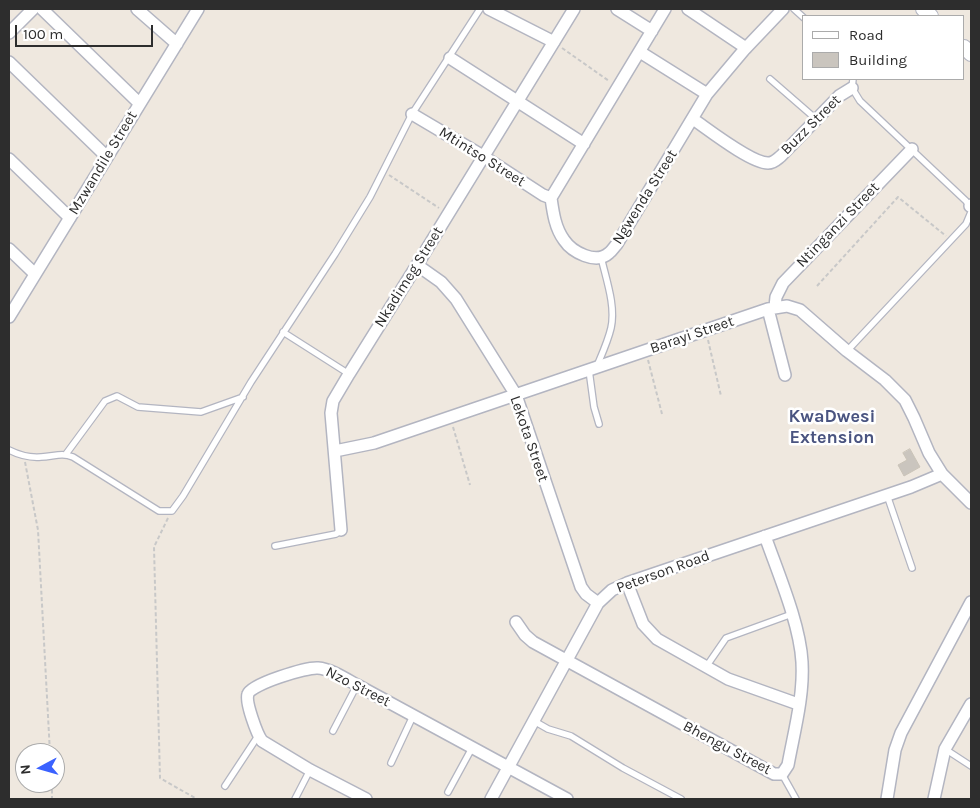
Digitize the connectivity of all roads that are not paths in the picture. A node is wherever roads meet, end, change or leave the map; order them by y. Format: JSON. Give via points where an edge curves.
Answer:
{"nodes":[{"id":1,"x":33,"y":9,"type":"edge"},
{"id":2,"x":42,"y":9,"type":"edge"},
{"id":3,"x":138,"y":9,"type":"edge"},
{"id":4,"x":198,"y":9,"type":"edge"},
{"id":5,"x":480,"y":9,"type":"edge"},
{"id":6,"x":489,"y":9,"type":"edge"},
{"id":7,"x":574,"y":9,"type":"edge"},
{"id":8,"x":617,"y":9,"type":"edge"},
{"id":9,"x":665,"y":9,"type":"edge"},
{"id":10,"x":688,"y":9,"type":"edge"},
{"id":11,"x":783,"y":9,"type":"edge"},
{"id":12,"x":652,"y":31,"type":"junction"},
{"id":13,"x":9,"y":32,"type":"edge"},
{"id":14,"x":554,"y":42,"type":"junction"},
{"id":15,"x":177,"y":44,"type":"junction"},
{"id":16,"x":746,"y":48,"type":"junction"},
{"id":17,"x":640,"y":52,"type":"junction"},
{"id":18,"x":450,"y":58,"type":"junction"},
{"id":19,"x":9,"y":62,"type":"edge"},
{"id":20,"x":770,"y":79,"type":"dead end"},
{"id":21,"x":852,"y":83,"type":"edge"},
{"id":22,"x":707,"y":94,"type":"junction"},
{"id":23,"x":517,"y":100,"type":"junction"},
{"id":24,"x":139,"y":103,"type":"junction"},
{"id":25,"x":412,"y":114,"type":"junction"},
{"id":26,"x":693,"y":119,"type":"junction"},
{"id":27,"x":816,"y":119,"type":"junction"},
{"id":28,"x":584,"y":144,"type":"junction"},
{"id":29,"x":912,"y":149,"type":"junction"},
{"id":30,"x":483,"y":156,"type":"junction"},
{"id":31,"x":107,"y":157,"type":"junction"},
{"id":32,"x":9,"y":159,"type":"edge"},
{"id":33,"x":551,"y":198,"type":"junction"},
{"id":34,"x":971,"y":208,"type":"edge"},
{"id":35,"x":70,"y":218,"type":"junction"},
{"id":36,"x":9,"y":249,"type":"edge"},
{"id":37,"x":601,"y":257,"type":"junction"},
{"id":38,"x":418,"y":265,"type":"junction"},
{"id":39,"x":35,"y":274,"type":"junction"},
{"id":40,"x":771,"y":308,"type":"junction"},
{"id":41,"x":9,"y":317,"type":"edge"},
{"id":42,"x":283,"y":332,"type":"junction"},
{"id":43,"x":846,"y":352,"type":"junction"},
{"id":44,"x":592,"y":369,"type":"junction"},
{"id":45,"x":349,"y":374,"type":"junction"},
{"id":46,"x":785,"y":375,"type":"dead end"},
{"id":47,"x":516,"y":395,"type":"junction"},
{"id":48,"x":243,"y":397,"type":"junction"},
{"id":49,"x":599,"y":424,"type":"dead end"},
{"id":50,"x":9,"y":450,"type":"edge"},
{"id":51,"x":335,"y":451,"type":"junction"},
{"id":52,"x":66,"y":454,"type":"junction"},
{"id":53,"x":942,"y":474,"type":"junction"},
{"id":54,"x":888,"y":495,"type":"junction"},
{"id":55,"x":971,"y":503,"type":"edge"},
{"id":56,"x":341,"y":530,"type":"joint"},
{"id":57,"x":765,"y":536,"type":"junction"},
{"id":58,"x":275,"y":546,"type":"dead end"},
{"id":59,"x":912,"y":568,"type":"dead end"},
{"id":60,"x":627,"y":583,"type":"junction"},
{"id":61,"x":971,"y":602,"type":"edge"},
{"id":62,"x":598,"y":603,"type":"junction"},
{"id":63,"x":792,"y":614,"type":"junction"},
{"id":64,"x":516,"y":622,"type":"dead end"},
{"id":65,"x":567,"y":662,"type":"junction"},
{"id":66,"x":706,"y":667,"type":"junction"},
{"id":67,"x":357,"y":685,"type":"junction"},
{"id":68,"x":798,"y":704,"type":"junction"},
{"id":69,"x":971,"y":704,"type":"edge"},
{"id":70,"x":412,"y":716,"type":"junction"},
{"id":71,"x":534,"y":721,"type":"junction"},
{"id":72,"x":333,"y":731,"type":"dead end"},
{"id":73,"x":258,"y":736,"type":"junction"},
{"id":74,"x":472,"y":748,"type":"junction"},
{"id":75,"x":945,"y":749,"type":"junction"},
{"id":76,"x":391,"y":763,"type":"dead end"},
{"id":77,"x":971,"y":766,"type":"edge"},
{"id":78,"x":508,"y":768,"type":"junction"},
{"id":79,"x":310,"y":770,"type":"junction"},
{"id":80,"x":782,"y":774,"type":"junction"},
{"id":81,"x":225,"y":786,"type":"dead end"},
{"id":82,"x":448,"y":792,"type":"dead end"},
{"id":83,"x":295,"y":799,"type":"edge"},
{"id":84,"x":366,"y":799,"type":"edge"},
{"id":85,"x":491,"y":799,"type":"edge"},
{"id":86,"x":567,"y":799,"type":"edge"},
{"id":87,"x":681,"y":799,"type":"edge"},
{"id":88,"x":796,"y":799,"type":"edge"},
{"id":89,"x":887,"y":799,"type":"edge"},
{"id":90,"x":934,"y":799,"type":"edge"}],
"edges":[{"from":1,"to":13,"type":"street"},
{"from":2,"to":24,"type":"street"},
{"from":3,"to":15,"type":"street"},
{"from":4,"to":15,"type":"street","name":"Mzwandile Street"},
{"from":5,"to":18,"type":"lane"},
{"from":6,"to":14,"type":"street"},
{"from":7,"to":14,"type":"street","name":"Nkadimeg Street"},
{"from":8,"to":12,"type":"street"},
{"from":9,"to":12,"type":"street"},
{"from":10,"to":16,"type":"street"},
{"from":11,"to":16,"type":"street","name":"Ngwenda Street"},
{"from":12,"to":17,"type":"street"},
{"from":14,"to":23,"type":"street","name":"Nkadimeg Street"},
{"from":15,"to":24,"type":"street","name":"Mzwandile Street"},
{"from":16,"to":22,"type":"street","name":"Ngwenda Street"},
{"from":17,"to":22,"type":"street"},
{"from":17,"to":28,"type":"street"},
{"from":18,"to":23,"type":"street"},
{"from":18,"to":25,"type":"lane"},
{"from":19,"to":31,"type":"street"},
{"from":20,"to":27,"type":"lane"},
{"from":21,"to":27,"type":"street","name":"Buzz Street"},
{"from":21,"to":29,"type":"lane","via":[[860,101]]},
{"from":22,"to":26,"type":"street","name":"Ngwenda Street"},
{"from":23,"to":28,"type":"street"},
{"from":23,"to":30,"type":"street","name":"Nkadimeg Street"},
{"from":24,"to":31,"type":"street","name":"Mzwandile Street"},
{"from":25,"to":30,"type":"street","name":"Mtintso Street"},
{"from":25,"to":42,"type":"lane","via":[[358,218]]},
{"from":26,"to":27,"type":"street","name":"Buzz Street","via":[[755,159],[767,163],[776,161]]},
{"from":26,"to":37,"type":"street","name":"Ngwenda Street","via":[[617,244]]},
{"from":28,"to":33,"type":"street"},
{"from":29,"to":34,"type":"lane"},
{"from":29,"to":40,"type":"street","name":"Ntinganzi Street","via":[[783,283]]},
{"from":30,"to":33,"type":"street","name":"Mtintso Street"},
{"from":30,"to":38,"type":"street","name":"Nkadimeg Street"},
{"from":31,"to":35,"type":"street","name":"Mzwandile Street"},
{"from":32,"to":35,"type":"street"},
{"from":33,"to":37,"type":"street","name":"Ngwenda Street","via":[[564,240],[584,256]]},
{"from":34,"to":43,"type":"lane","via":[[966,224]]},
{"from":35,"to":39,"type":"street","name":"Mzwandile Street"},
{"from":36,"to":39,"type":"street"},
{"from":37,"to":44,"type":"lane","via":[[612,319],[609,335]]},
{"from":38,"to":45,"type":"street","name":"Nkadimeg Street"},
{"from":38,"to":47,"type":"street","name":"Lekota Street","via":[[441,282],[456,299]]},
{"from":39,"to":41,"type":"street","name":"Mzwandile Street"},
{"from":40,"to":43,"type":"street","name":"Barayi Street","via":[[787,306],[800,310]]},
{"from":40,"to":44,"type":"street","name":"Barayi Street"},
{"from":40,"to":46,"type":"street"},
{"from":42,"to":45,"type":"lane"},
{"from":42,"to":48,"type":"lane"},
{"from":43,"to":53,"type":"street","name":"Barayi Street","via":[[885,380],[905,400]]},
{"from":44,"to":47,"type":"street","name":"Barayi Street"},
{"from":44,"to":49,"type":"lane","via":[[594,407]]},
{"from":45,"to":51,"type":"street","name":"Nkadimeg Street","via":[[331,407]]},
{"from":47,"to":51,"type":"street","name":"Barayi Street","via":[[374,443]]},
{"from":47,"to":62,"type":"street","name":"Lekota Street","via":[[581,587]]},
{"from":48,"to":52,"type":"lane","via":[[201,412],[138,407],[117,396],[105,401]]},
{"from":48,"to":52,"type":"lane","via":[[172,511],[159,511]]},
{"from":50,"to":52,"type":"lane","via":[[23,456]]},
{"from":51,"to":56,"type":"street","name":"Nkadimeg Street"},
{"from":53,"to":54,"type":"street","name":"Peterson Road"},
{"from":53,"to":55,"type":"street","name":"Barayi Street"},
{"from":54,"to":57,"type":"street","name":"Peterson Road"},
{"from":54,"to":59,"type":"lane"},
{"from":56,"to":58,"type":"lane","via":[[336,534]]},
{"from":57,"to":60,"type":"street","name":"Peterson Road"},
{"from":57,"to":63,"type":"street","name":"Bhengu Street"},
{"from":60,"to":62,"type":"street","name":"Peterson Road","via":[[612,590]]},
{"from":60,"to":66,"type":"street","via":[[649,633]]},
{"from":61,"to":89,"type":"street","via":[[901,733]]},
{"from":62,"to":65,"type":"street","name":"Peterson Road"},
{"from":63,"to":66,"type":"lane","via":[[726,638]]},
{"from":63,"to":68,"type":"street","name":"Bhengu Street","via":[[802,661]]},
{"from":64,"to":65,"type":"street","name":"Bhengu Street","via":[[528,639]]},
{"from":65,"to":71,"type":"street","name":"Peterson Road"},
{"from":65,"to":80,"type":"street","name":"Bhengu Street","via":[[774,774]]},
{"from":66,"to":68,"type":"street","via":[[739,684]]},
{"from":67,"to":70,"type":"street","name":"Nzo Street"},
{"from":67,"to":72,"type":"lane"},
{"from":67,"to":73,"type":"street","name":"Nzo Street","via":[[326,670],[314,668],[256,686],[249,691],[247,699]]},
{"from":68,"to":80,"type":"street","name":"Bhengu Street","via":[[788,765]]},
{"from":69,"to":75,"type":"street"},
{"from":70,"to":74,"type":"street","name":"Nzo Street"},
{"from":70,"to":76,"type":"lane"},
{"from":71,"to":78,"type":"street","name":"Peterson Road"},
{"from":71,"to":87,"type":"lane","via":[[571,736]]},
{"from":73,"to":79,"type":"street"},
{"from":73,"to":81,"type":"lane"},
{"from":74,"to":78,"type":"street","name":"Nzo Street"},
{"from":74,"to":82,"type":"lane"},
{"from":75,"to":77,"type":"lane"},
{"from":75,"to":90,"type":"street"},
{"from":78,"to":85,"type":"street","name":"Peterson Road"},
{"from":78,"to":86,"type":"street","name":"Nzo Street"},
{"from":79,"to":83,"type":"lane"},
{"from":79,"to":84,"type":"street"},
{"from":80,"to":88,"type":"lane"}]}
